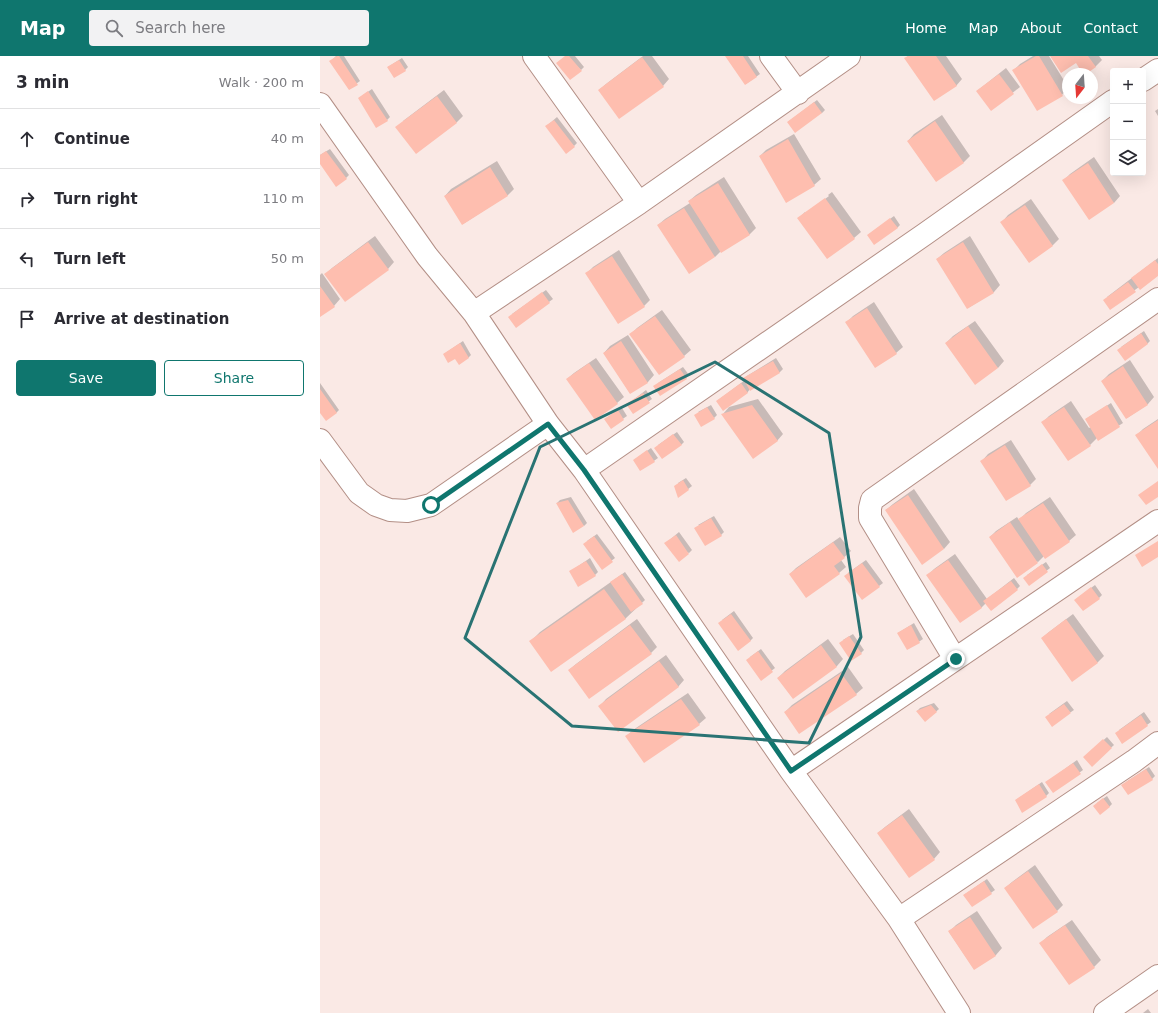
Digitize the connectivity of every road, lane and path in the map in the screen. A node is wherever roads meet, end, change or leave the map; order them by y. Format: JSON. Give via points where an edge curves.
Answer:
{"nodes":[{"id":1,"x":534,"y":56,"type":"edge"},
{"id":2,"x":770,"y":56,"type":"edge"},
{"id":3,"x":849,"y":56,"type":"edge"},
{"id":4,"x":1158,"y":70,"type":"edge"},
{"id":5,"x":1146,"y":78,"type":"edge"},
{"id":6,"x":798,"y":93,"type":"junction"},
{"id":7,"x":320,"y":104,"type":"edge"},
{"id":8,"x":1110,"y":104,"type":"edge"},
{"id":9,"x":639,"y":202,"type":"junction"},
{"id":10,"x":1158,"y":299,"type":"edge"},
{"id":11,"x":474,"y":313,"type":"junction"},
{"id":12,"x":548,"y":424,"type":"junction"},
{"id":13,"x":320,"y":440,"type":"edge"},
{"id":14,"x":584,"y":470,"type":"junction"},
{"id":15,"x":1158,"y":521,"type":"edge"},
{"id":16,"x":956,"y":659,"type":"junction"},
{"id":17,"x":1158,"y":744,"type":"edge"},
{"id":18,"x":791,"y":771,"type":"junction"},
{"id":19,"x":899,"y":919,"type":"junction"},
{"id":20,"x":1158,"y":976,"type":"edge"},
{"id":21,"x":959,"y":1013,"type":"edge"},
{"id":22,"x":1104,"y":1013,"type":"edge"}],
"edges":[{"from":1,"to":9,"type":"street"},
{"from":2,"to":6,"type":"street"},
{"from":3,"to":6,"type":"street"},
{"from":4,"to":5,"type":"street"},
{"from":6,"to":9,"type":"street"},
{"from":7,"to":11,"type":"street","via":[[427,256]]},
{"from":8,"to":14,"type":"street"},
{"from":9,"to":11,"type":"street"},
{"from":10,"to":16,"type":"street","via":[[872,500],[870,518]]},
{"from":11,"to":12,"type":"street"},
{"from":12,"to":13,"type":"street","via":[[431,505],[407,511],[390,510],[376,505],[359,493]]},
{"from":12,"to":14,"type":"street"},
{"from":14,"to":18,"type":"street"},
{"from":15,"to":16,"type":"street"},
{"from":16,"to":18,"type":"street"},
{"from":17,"to":19,"type":"street"},
{"from":18,"to":19,"type":"street"},
{"from":19,"to":21,"type":"street"},
{"from":20,"to":22,"type":"street"}]}
